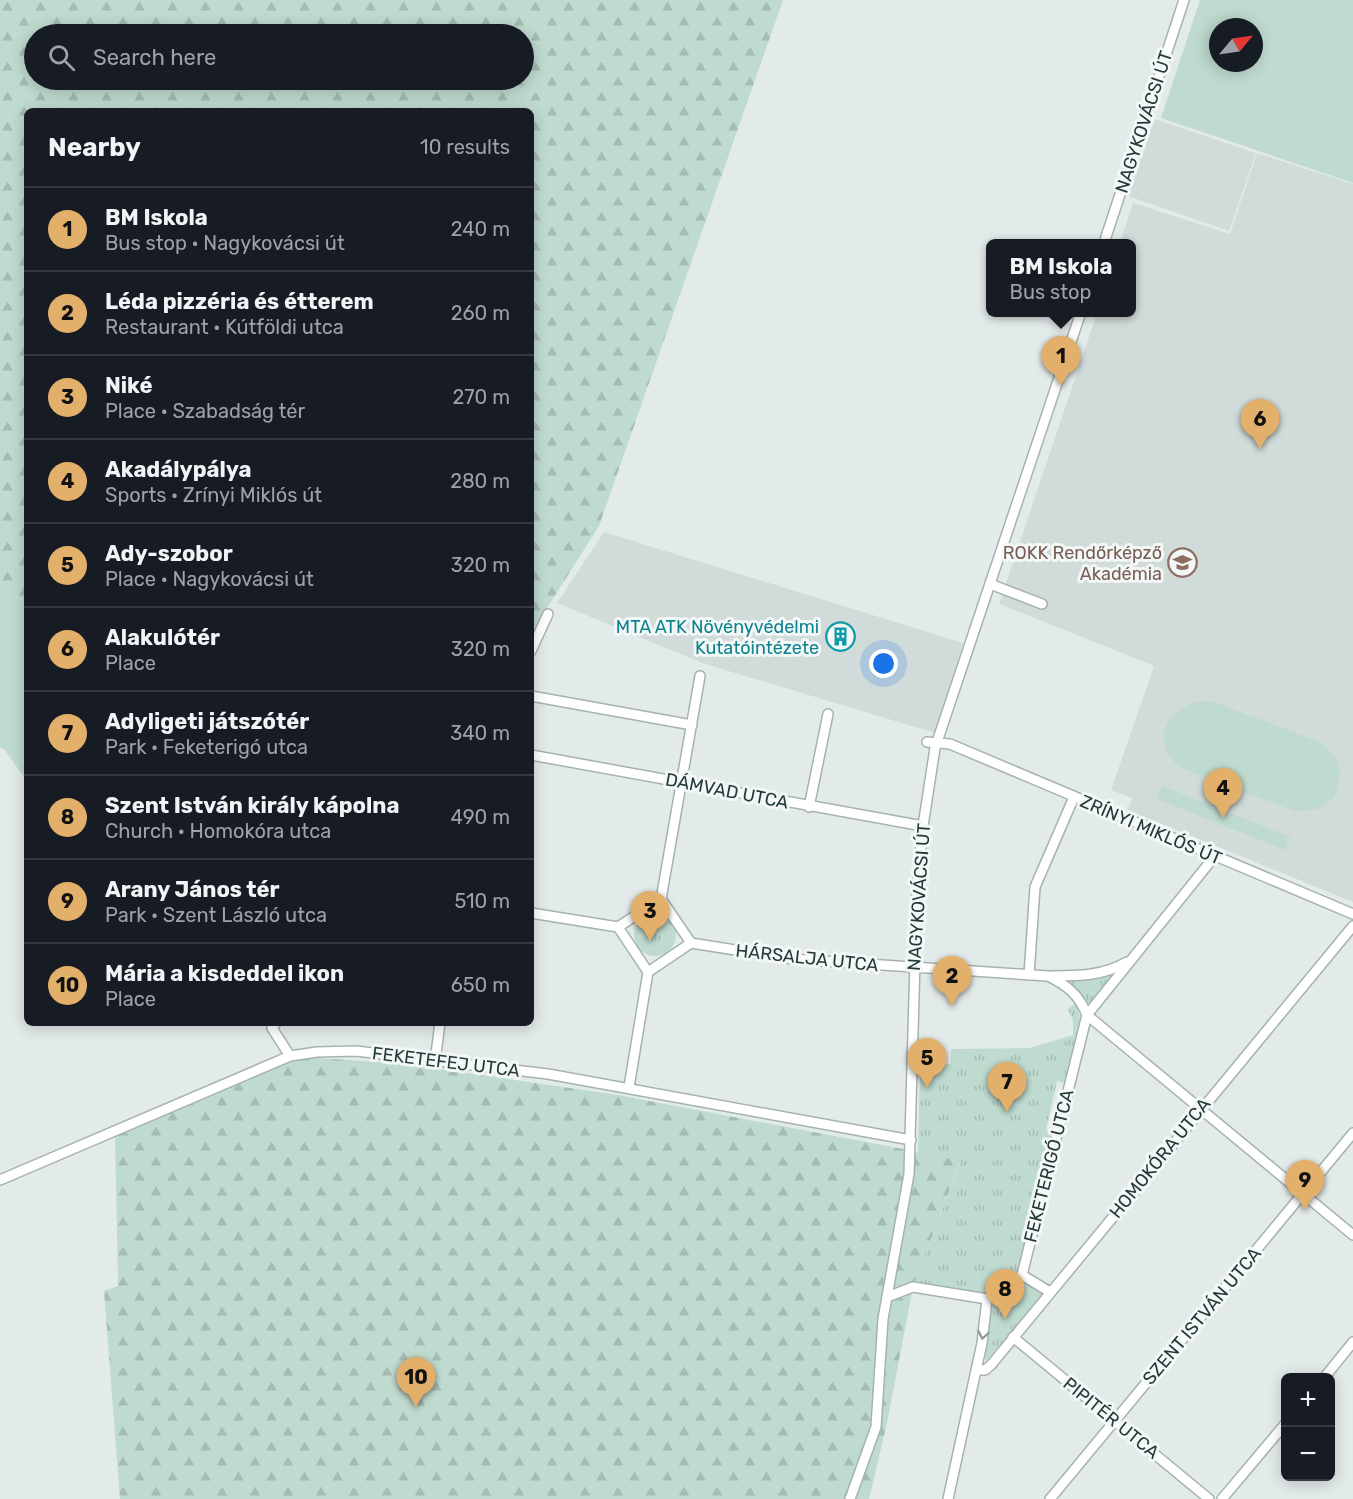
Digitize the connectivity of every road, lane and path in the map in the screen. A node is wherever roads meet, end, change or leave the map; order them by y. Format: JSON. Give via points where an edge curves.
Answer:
{"nodes":[{"id":1,"x":1184,"y":0,"type":"edge"},
{"id":2,"x":1105,"y":239,"type":"edge"},
{"id":3,"x":1079,"y":317,"type":"edge"},
{"id":4,"x":990,"y":584,"type":"junction"},
{"id":5,"x":1042,"y":604,"type":"dead end"},
{"id":6,"x":548,"y":614,"type":"dead end"},
{"id":7,"x":534,"y":644,"type":"edge"},
{"id":8,"x":700,"y":676,"type":"dead end"},
{"id":9,"x":534,"y":697,"type":"edge"},
{"id":10,"x":828,"y":714,"type":"dead end"},
{"id":11,"x":692,"y":725,"type":"junction"},
{"id":12,"x":932,"y":742,"type":"junction"},
{"id":13,"x":534,"y":756,"type":"edge"},
{"id":14,"x":682,"y":783,"type":"junction"},
{"id":15,"x":1074,"y":797,"type":"junction"},
{"id":16,"x":809,"y":807,"type":"junction"},
{"id":17,"x":923,"y":826,"type":"junction"},
{"id":18,"x":1214,"y":857,"type":"junction"},
{"id":19,"x":661,"y":899,"type":"junction"},
{"id":20,"x":534,"y":913,"type":"edge"},
{"id":21,"x":1353,"y":914,"type":"edge"},
{"id":22,"x":1353,"y":926,"type":"edge"},
{"id":23,"x":618,"y":927,"type":"junction"},
{"id":24,"x":1341,"y":940,"type":"junction"},
{"id":25,"x":691,"y":943,"type":"junction"},
{"id":26,"x":1353,"y":943,"type":"edge"},
{"id":27,"x":1132,"y":958,"type":"junction"},
{"id":28,"x":918,"y":969,"type":"junction"},
{"id":29,"x":648,"y":972,"type":"junction"},
{"id":30,"x":1029,"y":975,"type":"junction"},
{"id":31,"x":1048,"y":976,"type":"junction"},
{"id":32,"x":1087,"y":1015,"type":"junction"},
{"id":33,"x":274,"y":1026,"type":"edge"},
{"id":34,"x":440,"y":1026,"type":"edge"},
{"id":35,"x":291,"y":1056,"type":"junction"},
{"id":36,"x":435,"y":1061,"type":"junction"},
{"id":37,"x":629,"y":1087,"type":"junction"},
{"id":38,"x":1201,"y":1108,"type":"junction"},
{"id":39,"x":1353,"y":1133,"type":"edge"},
{"id":40,"x":911,"y":1140,"type":"junction"},
{"id":41,"x":0,"y":1180,"type":"edge"},
{"id":42,"x":1303,"y":1193,"type":"junction"},
{"id":43,"x":1353,"y":1235,"type":"edge"},
{"id":44,"x":1022,"y":1275,"type":"junction"},
{"id":45,"x":1050,"y":1292,"type":"junction"},
{"id":46,"x":887,"y":1297,"type":"junction"},
{"id":47,"x":987,"y":1299,"type":"junction"},
{"id":48,"x":1013,"y":1337,"type":"junction"},
{"id":49,"x":1353,"y":1342,"type":"edge"},
{"id":50,"x":976,"y":1370,"type":"junction"},
{"id":51,"x":1326,"y":1373,"type":"edge"},
{"id":52,"x":1115,"y":1419,"type":"junction"},
{"id":53,"x":1283,"y":1427,"type":"edge"},
{"id":54,"x":850,"y":1499,"type":"edge"},
{"id":55,"x":948,"y":1499,"type":"edge"},
{"id":56,"x":1050,"y":1499,"type":"edge"},
{"id":57,"x":1209,"y":1499,"type":"edge"},
{"id":58,"x":1222,"y":1499,"type":"edge"}],
"edges":[{"from":1,"to":2,"type":"street","name":"NAGYKOVÁCSI ÚT"},
{"from":3,"to":4,"type":"street","name":"NAGYKOVÁCSI ÚT"},
{"from":4,"to":5,"type":"street"},
{"from":4,"to":12,"type":"street","name":"NAGYKOVÁCSI ÚT"},
{"from":6,"to":7,"type":"street"},
{"from":8,"to":11,"type":"street"},
{"from":9,"to":11,"type":"street"},
{"from":10,"to":16,"type":"street"},
{"from":11,"to":14,"type":"street"},
{"from":12,"to":15,"type":"street","name":"ZRÍNYI MIKLÓS ÚT","via":[[950,744]]},
{"from":12,"to":17,"type":"street","name":"NAGYKOVÁCSI ÚT"},
{"from":13,"to":14,"type":"street","name":"DÁMVAD UTCA"},
{"from":14,"to":16,"type":"street","name":"DÁMVAD UTCA"},
{"from":14,"to":19,"type":"street"},
{"from":15,"to":18,"type":"street","name":"ZRÍNYI MIKLÓS ÚT"},
{"from":15,"to":30,"type":"street","via":[[1035,887]]},
{"from":16,"to":17,"type":"street","name":"DÁMVAD UTCA"},
{"from":17,"to":28,"type":"street","name":"NAGYKOVÁCSI ÚT"},
{"from":18,"to":21,"type":"street","name":"ZRÍNYI MIKLÓS ÚT"},
{"from":18,"to":27,"type":"street","name":"FEKETERIGÓ UTCA"},
{"from":19,"to":23,"type":"street"},
{"from":19,"to":25,"type":"street"},
{"from":20,"to":23,"type":"street"},
{"from":22,"to":24,"type":"street","name":"HOMOKÓRA UTCA"},
{"from":23,"to":29,"type":"street"},
{"from":24,"to":26,"type":"street"},
{"from":24,"to":38,"type":"street","name":"HOMOKÓRA UTCA"},
{"from":25,"to":28,"type":"street","name":"HÁRSALJA UTCA","via":[[792,959]]},
{"from":25,"to":29,"type":"street"},
{"from":27,"to":31,"type":"street","name":"HÁRSALJA UTCA","via":[[1096,974]]},
{"from":27,"to":32,"type":"street","name":"FEKETERIGÓ UTCA"},
{"from":28,"to":30,"type":"street","name":"HÁRSALJA UTCA"},
{"from":28,"to":40,"type":"street","name":"NAGYKOVÁCSI ÚT"},
{"from":29,"to":37,"type":"street"},
{"from":30,"to":31,"type":"street","name":"HÁRSALJA UTCA"},
{"from":31,"to":32,"type":"street","via":[[1066,985]]},
{"from":32,"to":38,"type":"street"},
{"from":32,"to":44,"type":"street","name":"FEKETERIGÓ UTCA"},
{"from":33,"to":35,"type":"street"},
{"from":34,"to":36,"type":"street"},
{"from":35,"to":36,"type":"street","name":"FEKETEFEJ UTCA","via":[[342,1051]]},
{"from":35,"to":41,"type":"street","name":"FEKETEFEJ UTCA"},
{"from":36,"to":37,"type":"street","name":"FEKETEFEJ UTCA"},
{"from":37,"to":40,"type":"street","name":"FEKETEFEJ UTCA"},
{"from":38,"to":42,"type":"street"},
{"from":38,"to":45,"type":"street","name":"HOMOKÓRA UTCA"},
{"from":39,"to":42,"type":"street","name":"SZENT ISTVÁN UTCA"},
{"from":40,"to":46,"type":"street","name":"NAGYKOVÁCSI ÚT","via":[[909,1174]]},
{"from":42,"to":43,"type":"street"},
{"from":42,"to":52,"type":"street","name":"SZENT ISTVÁN UTCA"},
{"from":44,"to":45,"type":"street"},
{"from":44,"to":47,"type":"street"},
{"from":45,"to":48,"type":"street","name":"HOMOKÓRA UTCA"},
{"from":46,"to":47,"type":"street","via":[[913,1287]]},
{"from":46,"to":54,"type":"street","name":"NAGYKOVÁCSI ÚT","via":[[876,1427]]},
{"from":47,"to":50,"type":"street","one_way":true},
{"from":48,"to":50,"type":"street","name":"HOMOKÓRA UTCA","via":[[985,1370]]},
{"from":48,"to":52,"type":"street","name":"PIPITÉR UTCA"},
{"from":49,"to":51,"type":"street"},
{"from":50,"to":55,"type":"street"},
{"from":52,"to":56,"type":"street","name":"SZENT ISTVÁN UTCA"},
{"from":52,"to":57,"type":"street","name":"PIPITÉR UTCA"},
{"from":53,"to":58,"type":"street"}]}
